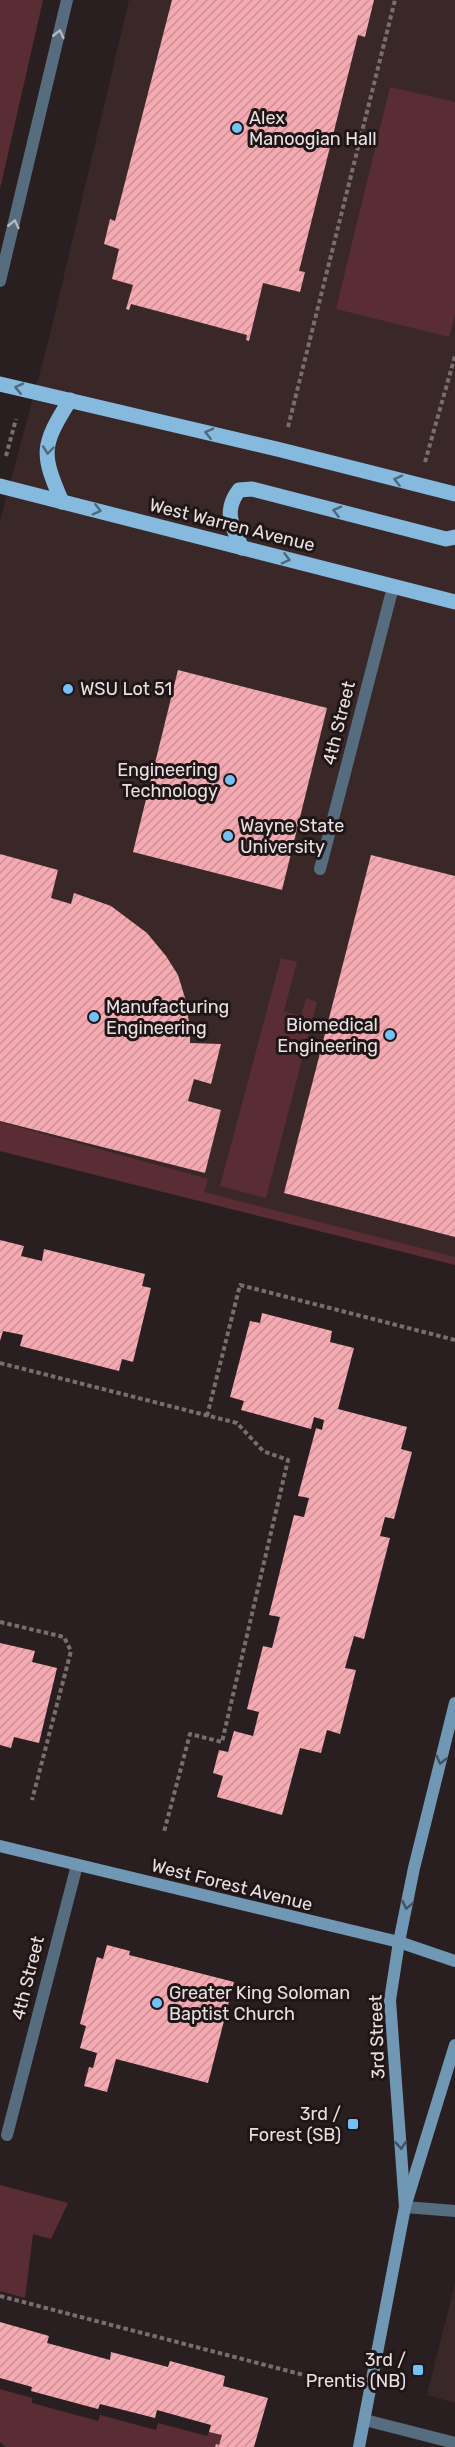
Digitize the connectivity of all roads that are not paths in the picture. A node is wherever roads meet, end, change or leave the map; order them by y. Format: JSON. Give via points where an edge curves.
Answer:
{"nodes":[{"id":1,"x":67,"y":0,"type":"edge"},
{"id":2,"x":0,"y":281,"type":"edge"},
{"id":3,"x":0,"y":384,"type":"edge"},
{"id":4,"x":70,"y":400,"type":"junction"},
{"id":5,"x":0,"y":486,"type":"edge"},
{"id":6,"x":455,"y":494,"type":"edge"},
{"id":7,"x":62,"y":502,"type":"junction"},
{"id":8,"x":455,"y":537,"type":"edge"},
{"id":9,"x":242,"y":548,"type":"junction"},
{"id":10,"x":393,"y":587,"type":"junction"},
{"id":11,"x":455,"y":602,"type":"edge"},
{"id":12,"x":320,"y":869,"type":"dead end"},
{"id":13,"x":455,"y":1703,"type":"edge"},
{"id":14,"x":0,"y":1846,"type":"edge"},
{"id":15,"x":77,"y":1865,"type":"junction"},
{"id":16,"x":399,"y":1942,"type":"junction"},
{"id":17,"x":455,"y":1961,"type":"edge"},
{"id":18,"x":455,"y":2045,"type":"edge"},
{"id":19,"x":7,"y":2135,"type":"dead end"},
{"id":20,"x":405,"y":2207,"type":"junction"},
{"id":21,"x":455,"y":2211,"type":"edge"},
{"id":22,"x":365,"y":2420,"type":"junction"},
{"id":23,"x":455,"y":2442,"type":"edge"},
{"id":24,"x":359,"y":2447,"type":"edge"}],
"edges":[{"from":2,"to":1,"type":"street","one_way":true},
{"from":4,"to":3,"type":"main road","one_way":true},
{"from":6,"to":4,"type":"main road","one_way":true},
{"from":4,"to":7,"type":"main road","one_way":true,"via":[[46,447],[48,468]]},
{"from":5,"to":7,"type":"main road","name":"West Warren Avenue"},
{"from":7,"to":9,"type":"main road","name":"West Warren Avenue","one_way":true},
{"from":8,"to":9,"type":"main road","one_way":true,"via":[[446,539],[252,489],[239,490],[231,501],[231,521]]},
{"from":9,"to":10,"type":"main road","name":"West Warren Avenue","one_way":true},
{"from":10,"to":11,"type":"main road","name":"West Warren Avenue"},
{"from":10,"to":12,"type":"street","name":"4th Street"},
{"from":13,"to":16,"type":"street","name":"3rd Street","one_way":true},
{"from":14,"to":15,"type":"street","name":"West Forest Avenue"},
{"from":15,"to":16,"type":"street","name":"West Forest Avenue"},
{"from":15,"to":19,"type":"street","name":"4th Street"},
{"from":16,"to":17,"type":"street","name":"West Forest Avenue"},
{"from":16,"to":20,"type":"street","name":"3rd Street","one_way":true,"via":[[390,2000]]},
{"from":18,"to":20,"type":"street","name":"3rd Street"},
{"from":20,"to":21,"type":"street"},
{"from":20,"to":22,"type":"street","name":"3rd Street"},
{"from":22,"to":23,"type":"street"},
{"from":22,"to":24,"type":"street","name":"3rd Street"}]}
